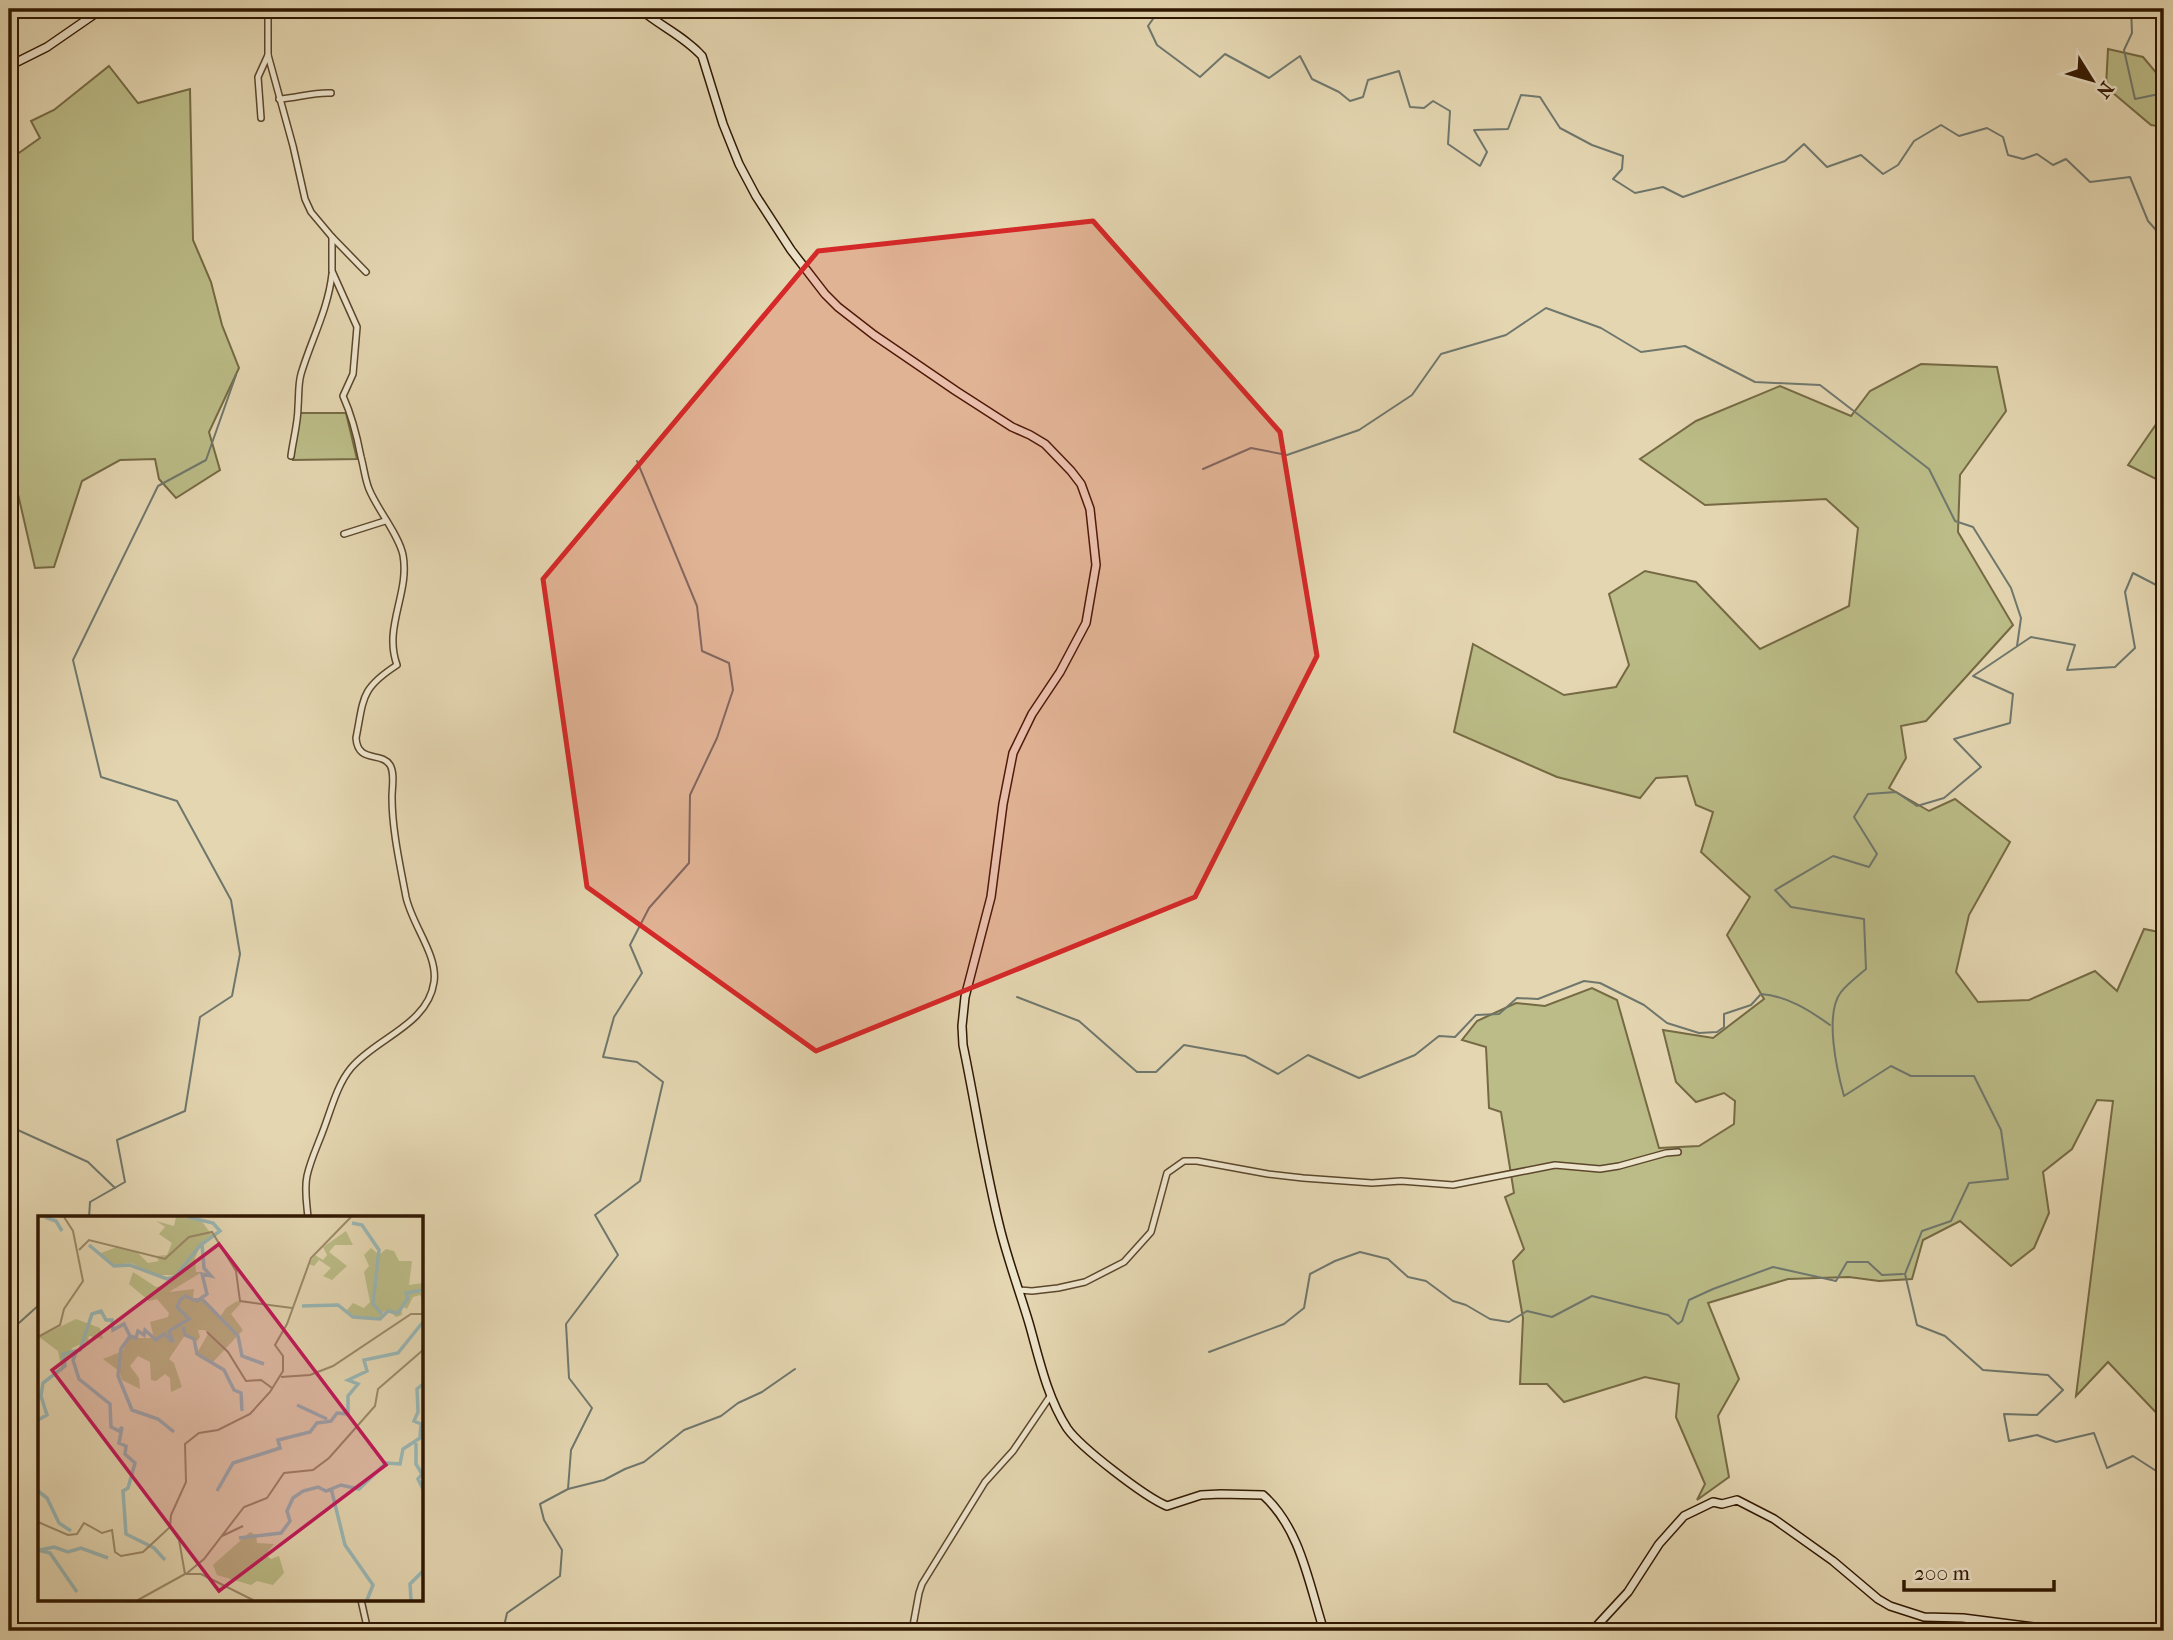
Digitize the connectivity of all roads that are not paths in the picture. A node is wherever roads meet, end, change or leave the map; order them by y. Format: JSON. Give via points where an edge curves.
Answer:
{"nodes":[{"id":1,"x":102,"y":9,"type":"edge"},
{"id":2,"x":268,"y":9,"type":"edge"},
{"id":3,"x":640,"y":9,"type":"edge"},
{"id":4,"x":268,"y":55,"type":"junction"},
{"id":5,"x":9,"y":66,"type":"edge"},
{"id":6,"x":331,"y":93,"type":"dead end"},
{"id":7,"x":279,"y":99,"type":"junction"},
{"id":8,"x":261,"y":118,"type":"dead end"},
{"id":9,"x":332,"y":237,"type":"junction"},
{"id":10,"x":332,"y":271,"type":"junction"},
{"id":11,"x":366,"y":272,"type":"dead end"},
{"id":12,"x":291,"y":456,"type":"dead end"},
{"id":13,"x":385,"y":521,"type":"junction"},
{"id":14,"x":344,"y":534,"type":"dead end"},
{"id":15,"x":1678,"y":1152,"type":"dead end"},
{"id":16,"x":308,"y":1216,"type":"edge"},
{"id":17,"x":1019,"y":1290,"type":"junction"},
{"id":18,"x":1051,"y":1395,"type":"junction"},
{"id":19,"x":361,"y":1602,"type":"edge"},
{"id":20,"x":2164,"y":1628,"type":"edge"},
{"id":21,"x":368,"y":1631,"type":"edge"},
{"id":22,"x":912,"y":1631,"type":"edge"},
{"id":23,"x":1324,"y":1631,"type":"edge"},
{"id":24,"x":1592,"y":1631,"type":"edge"},
{"id":25,"x":2066,"y":1631,"type":"edge"},
{"id":26,"x":2148,"y":1631,"type":"edge"}],
"edges":[{"from":1,"to":5,"type":"street","via":[[47,47]]},
{"from":2,"to":4,"type":"street"},
{"from":3,"to":17,"type":"street","via":[[702,55],[732,147],[752,190],[791,250],[838,307],[956,391],[1045,444],[1081,484],[1090,509],[1096,565],[1086,623],[1013,753],[991,897],[962,1026],[995,1204]]},
{"from":4,"to":7,"type":"street"},
{"from":4,"to":8,"type":"street","via":[[258,76]]},
{"from":6,"to":7,"type":"street"},
{"from":7,"to":9,"type":"street","via":[[305,199]]},
{"from":9,"to":10,"type":"street"},
{"from":9,"to":11,"type":"street"},
{"from":10,"to":12,"type":"street","via":[[325,311],[300,377]]},
{"from":10,"to":13,"type":"street","via":[[357,327],[353,374],[343,396],[367,485]]},
{"from":13,"to":14,"type":"street"},
{"from":13,"to":16,"type":"street","via":[[403,554],[404,580],[392,651],[397,665],[366,692],[356,744],[363,753],[386,761],[391,769],[393,815],[407,900],[434,966],[434,982],[421,1011],[365,1055],[341,1083],[308,1172]]},
{"from":15,"to":17,"type":"street","via":[[1609,1168],[1555,1165],[1453,1185],[1303,1178],[1184,1161],[1167,1173],[1151,1232],[1124,1262],[1085,1283]]},
{"from":17,"to":18,"type":"street"},
{"from":18,"to":22,"type":"street","via":[[1013,1451],[985,1482],[922,1584]]},
{"from":18,"to":23,"type":"street","via":[[1077,1439],[1154,1501],[1167,1506],[1201,1495],[1263,1495],[1278,1511],[1298,1548]]},
{"from":19,"to":21,"type":"street"},
{"from":20,"to":26,"type":"street"},
{"from":24,"to":25,"type":"street","via":[[1628,1592],[1684,1516],[1713,1502],[1737,1500],[1774,1519],[1890,1606],[1924,1616]]}]}
